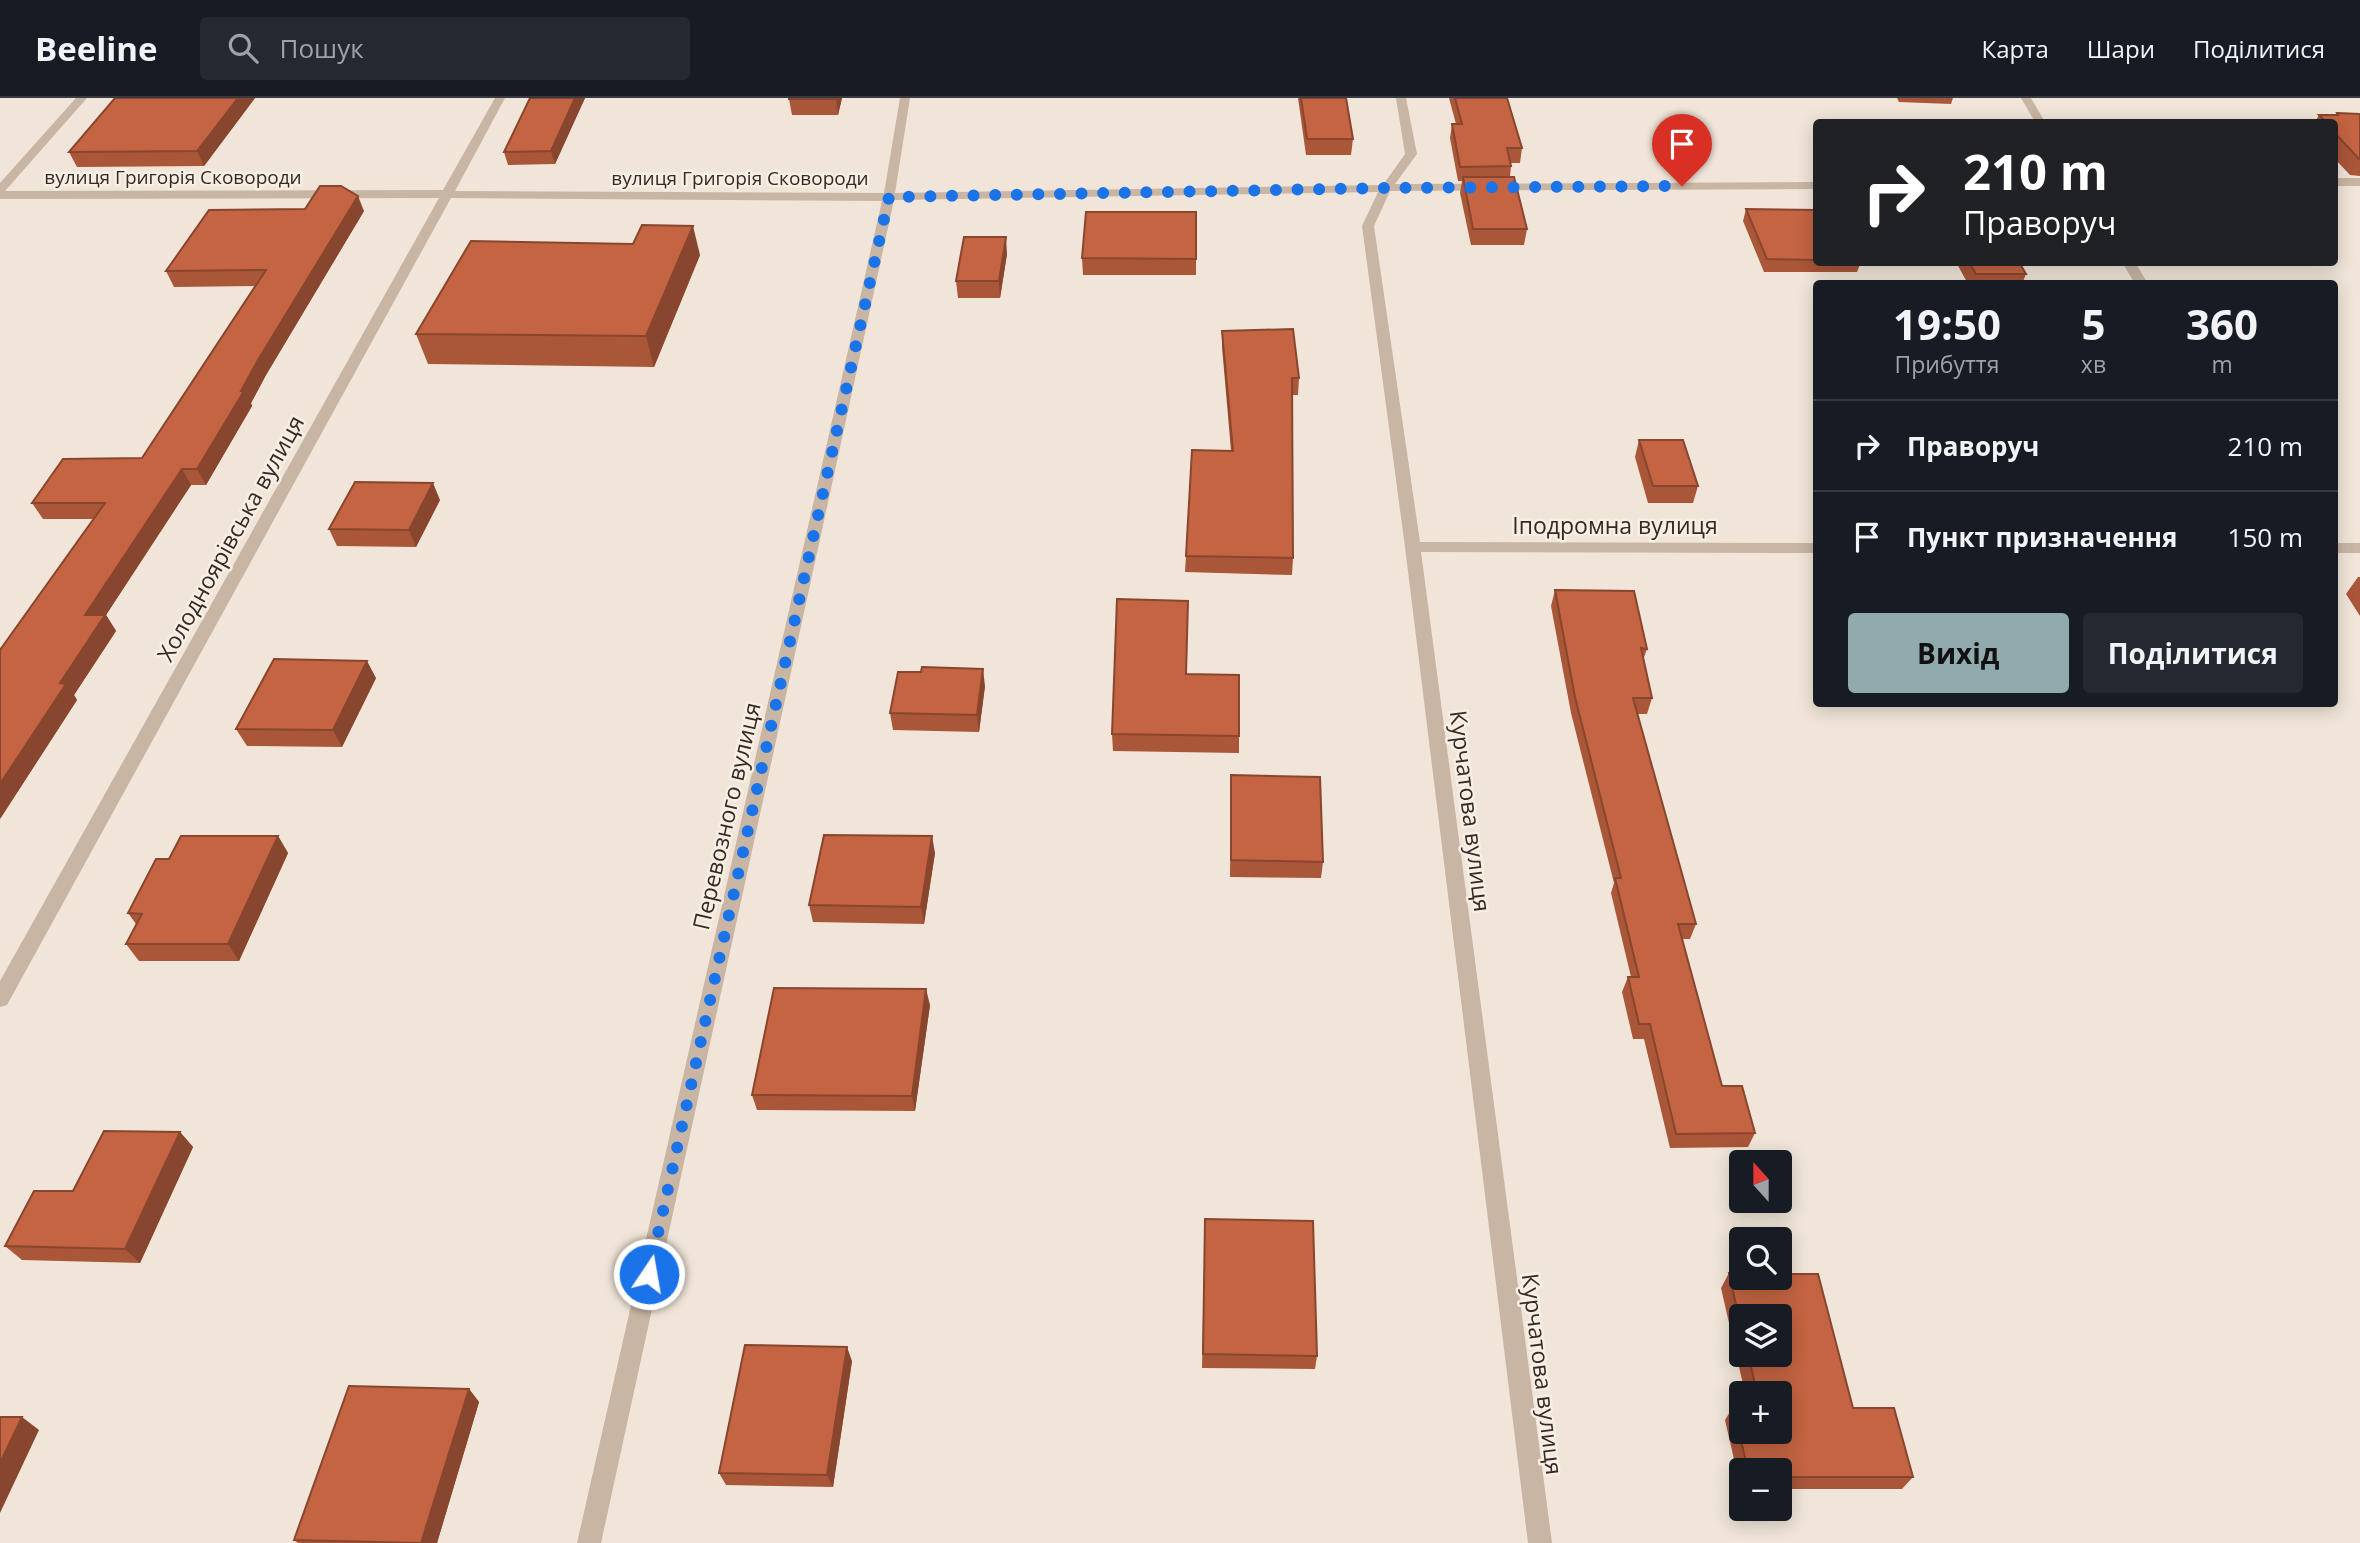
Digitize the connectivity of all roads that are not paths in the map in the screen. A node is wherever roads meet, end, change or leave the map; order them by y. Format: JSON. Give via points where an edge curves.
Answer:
{"nodes":[{"id":1,"x":82,"y":98,"type":"edge"},
{"id":2,"x":500,"y":98,"type":"edge"},
{"id":3,"x":905,"y":98,"type":"edge"},
{"id":4,"x":1401,"y":98,"type":"edge"},
{"id":5,"x":2026,"y":98,"type":"edge"},
{"id":6,"x":2038,"y":119,"type":"edge"},
{"id":7,"x":2338,"y":182,"type":"edge"},
{"id":8,"x":2360,"y":182,"type":"edge"},
{"id":9,"x":1813,"y":185,"type":"edge"},
{"id":10,"x":1386,"y":188,"type":"junction"},
{"id":11,"x":0,"y":193,"type":"edge"},
{"id":12,"x":447,"y":194,"type":"junction"},
{"id":13,"x":889,"y":197,"type":"junction"},
{"id":14,"x":1413,"y":547,"type":"junction"},
{"id":15,"x":1813,"y":548,"type":"edge"},
{"id":16,"x":2338,"y":548,"type":"edge"},
{"id":17,"x":2360,"y":548,"type":"edge"},
{"id":18,"x":0,"y":999,"type":"edge"},
{"id":19,"x":589,"y":1543,"type":"edge"},
{"id":20,"x":1540,"y":1543,"type":"edge"}],
"edges":[{"from":1,"to":11,"type":"street"},
{"from":2,"to":12,"type":"street","name":"Холодноярівська вулиця"},
{"from":3,"to":13,"type":"street","name":"Перевозного вулиця"},
{"from":4,"to":10,"type":"street","name":"Курчатова вулиця","via":[[1411,154]]},
{"from":5,"to":6,"type":"street"},
{"from":7,"to":8,"type":"street"},
{"from":9,"to":10,"type":"street","name":"вулиця Григорія Сковороди"},
{"from":10,"to":13,"type":"street","name":"вулиця Григорія Сковороди"},
{"from":10,"to":14,"type":"street","name":"Курчатова вулиця","via":[[1368,226]]},
{"from":11,"to":12,"type":"street","name":"вулиця Григорія Сковороди"},
{"from":12,"to":13,"type":"street","name":"вулиця Григорія Сковороди"},
{"from":12,"to":18,"type":"street","name":"Холодноярівська вулиця"},
{"from":13,"to":19,"type":"street","name":"Перевозного вулиця"},
{"from":14,"to":15,"type":"street","name":"Іподромна вулиця"},
{"from":14,"to":20,"type":"street","name":"Курчатова вулиця"},
{"from":16,"to":17,"type":"street"}]}
